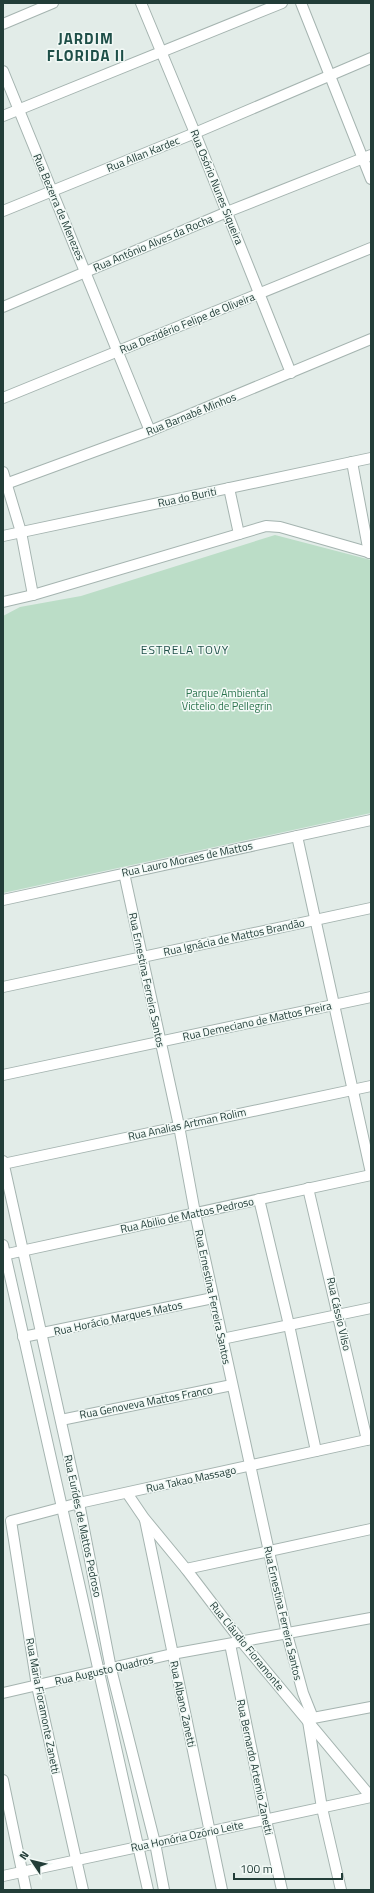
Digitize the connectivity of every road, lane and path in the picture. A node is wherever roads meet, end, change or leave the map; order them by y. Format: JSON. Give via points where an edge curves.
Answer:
{"nodes":[{"id":1,"x":53,"y":3,"type":"edge"},
{"id":2,"x":141,"y":3,"type":"edge"},
{"id":3,"x":282,"y":3,"type":"edge"},
{"id":4,"x":301,"y":3,"type":"edge"},
{"id":5,"x":3,"y":24,"type":"edge"},
{"id":6,"x":162,"y":53,"type":"junction"},
{"id":7,"x":371,"y":58,"type":"edge"},
{"id":8,"x":3,"y":71,"type":"edge"},
{"id":9,"x":330,"y":76,"type":"junction"},
{"id":10,"x":19,"y":109,"type":"junction"},
{"id":11,"x":3,"y":116,"type":"edge"},
{"id":12,"x":195,"y":133,"type":"junction"},
{"id":13,"x":367,"y":157,"type":"edge"},
{"id":14,"x":371,"y":179,"type":"edge"},
{"id":15,"x":51,"y":191,"type":"junction"},
{"id":16,"x":3,"y":211,"type":"edge"},
{"id":17,"x":227,"y":212,"type":"junction"},
{"id":18,"x":371,"y":248,"type":"edge"},
{"id":19,"x":86,"y":272,"type":"junction"},
{"id":20,"x":260,"y":294,"type":"junction"},
{"id":21,"x":3,"y":307,"type":"edge"},
{"id":22,"x":371,"y":339,"type":"edge"},
{"id":23,"x":118,"y":351,"type":"junction"},
{"id":24,"x":292,"y":373,"type":"junction"},
{"id":25,"x":3,"y":398,"type":"edge"},
{"id":26,"x":150,"y":431,"type":"junction"},
{"id":27,"x":371,"y":458,"type":"edge"},
{"id":28,"x":352,"y":462,"type":"junction"},
{"id":29,"x":3,"y":472,"type":"edge"},
{"id":30,"x":6,"y":485,"type":"edge"},
{"id":31,"x":229,"y":488,"type":"junction"},
{"id":32,"x":21,"y":532,"type":"junction"},
{"id":33,"x":239,"y":534,"type":"junction"},
{"id":34,"x":3,"y":536,"type":"edge"},
{"id":35,"x":370,"y":553,"type":"edge"},
{"id":36,"x":33,"y":595,"type":"junction"},
{"id":37,"x":3,"y":602,"type":"edge"},
{"id":38,"x":371,"y":820,"type":"edge"},
{"id":39,"x":297,"y":836,"type":"junction"},
{"id":40,"x":124,"y":873,"type":"junction"},
{"id":41,"x":3,"y":900,"type":"edge"},
{"id":42,"x":371,"y":908,"type":"edge"},
{"id":43,"x":316,"y":920,"type":"junction"},
{"id":44,"x":142,"y":957,"type":"junction"},
{"id":45,"x":3,"y":987,"type":"edge"},
{"id":46,"x":371,"y":997,"type":"edge"},
{"id":47,"x":334,"y":1005,"type":"junction"},
{"id":48,"x":161,"y":1042,"type":"junction"},
{"id":49,"x":3,"y":1075,"type":"edge"},
{"id":50,"x":371,"y":1086,"type":"edge"},
{"id":51,"x":352,"y":1090,"type":"junction"},
{"id":52,"x":179,"y":1126,"type":"junction"},
{"id":53,"x":3,"y":1163,"type":"edge"},
{"id":54,"x":371,"y":1174,"type":"edge"},
{"id":55,"x":308,"y":1188,"type":"junction"},
{"id":56,"x":259,"y":1199,"type":"junction"},
{"id":57,"x":195,"y":1213,"type":"junction"},
{"id":58,"x":24,"y":1249,"type":"junction"},
{"id":59,"x":4,"y":1252,"type":"edge"},
{"id":60,"x":213,"y":1298,"type":"junction"},
{"id":61,"x":371,"y":1308,"type":"edge"},
{"id":62,"x":339,"y":1314,"type":"junction"},
{"id":63,"x":289,"y":1325,"type":"junction"},
{"id":64,"x":42,"y":1333,"type":"junction"},
{"id":65,"x":23,"y":1337,"type":"junction"},
{"id":66,"x":222,"y":1339,"type":"junction"},
{"id":67,"x":232,"y":1385,"type":"junction"},
{"id":68,"x":61,"y":1420,"type":"junction"},
{"id":69,"x":369,"y":1439,"type":"edge"},
{"id":70,"x":316,"y":1451,"type":"junction"},
{"id":71,"x":250,"y":1466,"type":"junction"},
{"id":72,"x":127,"y":1493,"type":"junction"},
{"id":73,"x":79,"y":1503,"type":"junction"},
{"id":74,"x":62,"y":1507,"type":"junction"},
{"id":75,"x":144,"y":1518,"type":"junction"},
{"id":76,"x":11,"y":1521,"type":"joint"},
{"id":77,"x":371,"y":1529,"type":"edge"},
{"id":78,"x":268,"y":1551,"type":"junction"},
{"id":79,"x":186,"y":1569,"type":"junction"},
{"id":80,"x":371,"y":1618,"type":"edge"},
{"id":81,"x":287,"y":1634,"type":"junction"},
{"id":82,"x":241,"y":1641,"type":"junction"},
{"id":83,"x":230,"y":1644,"type":"junction"},
{"id":84,"x":172,"y":1654,"type":"junction"},
{"id":85,"x":112,"y":1669,"type":"junction"},
{"id":86,"x":99,"y":1671,"type":"junction"},
{"id":87,"x":37,"y":1686,"type":"junction"},
{"id":88,"x":3,"y":1693,"type":"edge"},
{"id":89,"x":371,"y":1706,"type":"edge"},
{"id":90,"x":311,"y":1720,"type":"junction"},
{"id":91,"x":3,"y":1780,"type":"edge"},
{"id":92,"x":371,"y":1797,"type":"edge"},
{"id":93,"x":322,"y":1808,"type":"junction"},
{"id":94,"x":266,"y":1820,"type":"junction"},
{"id":95,"x":209,"y":1832,"type":"junction"},
{"id":96,"x":155,"y":1843,"type":"junction"},
{"id":97,"x":139,"y":1846,"type":"junction"},
{"id":98,"x":76,"y":1861,"type":"junction"},
{"id":99,"x":22,"y":1872,"type":"junction"},
{"id":100,"x":3,"y":1876,"type":"edge"},
{"id":101,"x":26,"y":1890,"type":"edge"},
{"id":102,"x":83,"y":1890,"type":"edge"},
{"id":103,"x":148,"y":1890,"type":"edge"},
{"id":104,"x":164,"y":1890,"type":"edge"},
{"id":105,"x":222,"y":1890,"type":"edge"},
{"id":106,"x":282,"y":1890,"type":"edge"},
{"id":107,"x":341,"y":1890,"type":"edge"}],
"edges":[{"from":1,"to":5,"type":"street"},
{"from":2,"to":6,"type":"street","name":"Rua Osório Nunes Siqueira"},
{"from":3,"to":6,"type":"street"},
{"from":4,"to":9,"type":"street"},
{"from":6,"to":10,"type":"street"},
{"from":6,"to":12,"type":"street","name":"Rua Osório Nunes Siqueira"},
{"from":7,"to":9,"type":"street","name":"Rua Allan Kardec"},
{"from":8,"to":10,"type":"street","name":"Rua Bezerra de Menezes"},
{"from":9,"to":12,"type":"street","name":"Rua Allan Kardec"},
{"from":9,"to":13,"type":"street"},
{"from":10,"to":11,"type":"street"},
{"from":10,"to":15,"type":"street","name":"Rua Bezerra de Menezes"},
{"from":12,"to":15,"type":"street","name":"Rua Allan Kardec"},
{"from":12,"to":17,"type":"street","name":"Rua Osório Nunes Siqueira"},
{"from":13,"to":14,"type":"street"},
{"from":13,"to":17,"type":"street","name":"Rua Antônio Alves da Rocha"},
{"from":15,"to":16,"type":"street","name":"Rua Allan Kardec"},
{"from":15,"to":19,"type":"street","name":"Rua Bezerra de Menezes"},
{"from":17,"to":19,"type":"street","name":"Rua Antônio Alves da Rocha"},
{"from":17,"to":20,"type":"street","name":"Rua Osório Nunes Siqueira"},
{"from":18,"to":20,"type":"street","name":"Rua Dezidério Felipe de Oliveira"},
{"from":19,"to":21,"type":"street","name":"Rua Antônio Alves da Rocha"},
{"from":19,"to":23,"type":"street","name":"Rua Bezerra de Menezes"},
{"from":20,"to":23,"type":"street","name":"Rua Dezidério Felipe de Oliveira"},
{"from":20,"to":24,"type":"street","name":"Rua Osório Nunes Siqueira"},
{"from":22,"to":24,"type":"street","name":"Rua Barnabé Minhos"},
{"from":23,"to":25,"type":"street","name":"Rua Dezidério Felipe de Oliveira"},
{"from":23,"to":26,"type":"street","name":"Rua Bezerra de Menezes"},
{"from":24,"to":26,"type":"street","name":"Rua Barnabé Minhos"},
{"from":26,"to":30,"type":"street","name":"Rua Barnabé Minhos"},
{"from":27,"to":28,"type":"street","name":"Rua do Buriti"},
{"from":28,"to":31,"type":"street","name":"Rua do Buriti"},
{"from":28,"to":35,"type":"street"},
{"from":29,"to":30,"type":"street"},
{"from":30,"to":32,"type":"street"},
{"from":31,"to":32,"type":"street","name":"Rua do Buriti"},
{"from":31,"to":33,"type":"street"},
{"from":32,"to":34,"type":"street","name":"Rua do Buriti"},
{"from":32,"to":36,"type":"street"},
{"from":33,"to":35,"type":"street","via":[[266,526],[280,527]]},
{"from":33,"to":36,"type":"street"},
{"from":36,"to":37,"type":"street"},
{"from":38,"to":39,"type":"street","name":"Rua Lauro Moraes de Mattos"},
{"from":39,"to":40,"type":"street","name":"Rua Lauro Moraes de Mattos"},
{"from":39,"to":43,"type":"street"},
{"from":40,"to":41,"type":"street","name":"Rua Lauro Moraes de Mattos"},
{"from":40,"to":44,"type":"street","name":"Rua Ernestina Ferreira Santos"},
{"from":42,"to":43,"type":"street","name":"Rua Ignácia de Mattos Brandão"},
{"from":43,"to":44,"type":"street","name":"Rua Ignácia de Mattos Brandão"},
{"from":43,"to":47,"type":"street"},
{"from":44,"to":45,"type":"street","name":"Rua Ignácia de Mattos Brandão"},
{"from":44,"to":48,"type":"street","name":"Rua Ernestina Ferreira Santos"},
{"from":46,"to":47,"type":"street","name":"Rua Demeciano de Mattos Preira"},
{"from":47,"to":48,"type":"street","name":"Rua Demeciano de Mattos Preira"},
{"from":47,"to":51,"type":"street"},
{"from":48,"to":49,"type":"street","name":"Rua Demeciano de Mattos Preira"},
{"from":48,"to":52,"type":"street","name":"Rua Ernestina Ferreira Santos"},
{"from":50,"to":51,"type":"street","name":"Rua Analias Artman Rolim"},
{"from":51,"to":52,"type":"street","name":"Rua Analias Artman Rolim"},
{"from":51,"to":54,"type":"street"},
{"from":52,"to":53,"type":"street","name":"Rua Analias Artman Rolim"},
{"from":52,"to":57,"type":"street","name":"Rua Ernestina Ferreira Santos"},
{"from":53,"to":58,"type":"street","name":"Rua Eurídes de Mattos Pedroso"},
{"from":54,"to":55,"type":"street","name":"Rua Abilio de Mattos Pedroso"},
{"from":55,"to":56,"type":"street","name":"Rua Abilio de Mattos Pedroso"},
{"from":55,"to":62,"type":"street","name":"Rua Cássio Vilso"},
{"from":56,"to":57,"type":"street","name":"Rua Abilio de Mattos Pedroso"},
{"from":56,"to":63,"type":"street"},
{"from":57,"to":58,"type":"street","name":"Rua Abilio de Mattos Pedroso"},
{"from":57,"to":60,"type":"street","name":"Rua Ernestina Ferreira Santos"},
{"from":58,"to":59,"type":"street","name":"Rua Abilio de Mattos Pedroso"},
{"from":58,"to":64,"type":"street","name":"Rua Eurídes de Mattos Pedroso"},
{"from":59,"to":65,"type":"street","name":"Rua Eurídes de Mattos Pedroso"},
{"from":60,"to":64,"type":"street","name":"Rua Horácio Marques Matos"},
{"from":60,"to":66,"type":"street","name":"Rua Ernestina Ferreira Santos"},
{"from":61,"to":62,"type":"street"},
{"from":62,"to":63,"type":"street"},
{"from":62,"to":69,"type":"street","name":"Rua Cássio Vilso"},
{"from":63,"to":66,"type":"street"},
{"from":63,"to":70,"type":"street"},
{"from":64,"to":65,"type":"street","name":"Rua Horácio Marques Matos"},
{"from":64,"to":68,"type":"street","name":"Rua Eurídes de Mattos Pedroso"},
{"from":65,"to":74,"type":"street","name":"Rua Eurídes de Mattos Pedroso"},
{"from":66,"to":67,"type":"street","name":"Rua Ernestina Ferreira Santos"},
{"from":67,"to":68,"type":"street","name":"Rua Genoveva Mattos Franco"},
{"from":67,"to":71,"type":"street","name":"Rua Ernestina Ferreira Santos"},
{"from":68,"to":73,"type":"street","name":"Rua Eurídes de Mattos Pedroso"},
{"from":69,"to":70,"type":"street","name":"Rua Takao Massago"},
{"from":70,"to":71,"type":"street","name":"Rua Takao Massago"},
{"from":71,"to":72,"type":"street","name":"Rua Takao Massago"},
{"from":71,"to":78,"type":"street","name":"Rua Ernestina Ferreira Santos"},
{"from":72,"to":73,"type":"street","name":"Rua Takao Massago"},
{"from":72,"to":75,"type":"street","name":"Rua Cláudio Fioramonte"},
{"from":73,"to":74,"type":"street","name":"Rua Takao Massago"},
{"from":73,"to":85,"type":"street","name":"Rua Eurídes de Mattos Pedroso"},
{"from":74,"to":76,"type":"street","name":"Rua Takao Massago"},
{"from":74,"to":86,"type":"street","name":"Rua Eurídes de Mattos Pedroso"},
{"from":75,"to":79,"type":"street","name":"Rua Cláudio Fioramonte"},
{"from":75,"to":84,"type":"street","name":"Rua Albano Zanetti"},
{"from":76,"to":87,"type":"street","name":"Rua Maria Fioramonte Zanetti"},
{"from":77,"to":78,"type":"street"},
{"from":78,"to":79,"type":"street"},
{"from":78,"to":81,"type":"street","name":"Rua Ernestina Ferreira Santos"},
{"from":79,"to":82,"type":"street","name":"Rua Cláudio Fioramonte"},
{"from":80,"to":81,"type":"street","name":"Rua Augusto Quadros"},
{"from":81,"to":82,"type":"street","name":"Rua Augusto Quadros"},
{"from":81,"to":90,"type":"street","name":"Rua Ernestina Ferreira Santos"},
{"from":82,"to":83,"type":"street","name":"Rua Augusto Quadros"},
{"from":82,"to":90,"type":"street","name":"Rua Cláudio Fioramonte"},
{"from":83,"to":84,"type":"street","name":"Rua Augusto Quadros"},
{"from":83,"to":94,"type":"street","name":"Rua Bernardo Artemio Zanetti"},
{"from":84,"to":85,"type":"street","name":"Rua Augusto Quadros"},
{"from":84,"to":95,"type":"street","name":"Rua Albano Zanetti"},
{"from":85,"to":86,"type":"street","name":"Rua Augusto Quadros"},
{"from":85,"to":96,"type":"street","name":"Rua Eurídes de Mattos Pedroso"},
{"from":86,"to":87,"type":"street","name":"Rua Augusto Quadros"},
{"from":86,"to":97,"type":"street","name":"Rua Eurídes de Mattos Pedroso"},
{"from":87,"to":88,"type":"street","name":"Rua Augusto Quadros"},
{"from":87,"to":98,"type":"street","name":"Rua Maria Fioramonte Zanetti"},
{"from":89,"to":90,"type":"street"},
{"from":90,"to":92,"type":"street","name":"Rua Cláudio Fioramonte"},
{"from":90,"to":93,"type":"street"},
{"from":91,"to":99,"type":"street"},
{"from":92,"to":93,"type":"street","name":"Rua Honória Ozório Leite"},
{"from":93,"to":94,"type":"street","name":"Rua Honória Ozório Leite"},
{"from":93,"to":107,"type":"street"},
{"from":94,"to":95,"type":"street","name":"Rua Honória Ozório Leite"},
{"from":94,"to":106,"type":"street","name":"Rua Bernardo Artemio Zanetti"},
{"from":95,"to":96,"type":"street","name":"Rua Honória Ozório Leite"},
{"from":95,"to":105,"type":"street","name":"Rua Albano Zanetti"},
{"from":96,"to":97,"type":"street","name":"Rua Honória Ozório Leite"},
{"from":96,"to":104,"type":"street","name":"Rua Eurídes de Mattos Pedroso"},
{"from":97,"to":98,"type":"street","name":"Rua Honória Ozório Leite"},
{"from":97,"to":103,"type":"street","name":"Rua Eurídes de Mattos Pedroso"},
{"from":98,"to":99,"type":"street","name":"Rua Honória Ozório Leite"},
{"from":98,"to":102,"type":"street","name":"Rua Maria Fioramonte Zanetti"},
{"from":99,"to":100,"type":"street","name":"Rua Honória Ozório Leite"},
{"from":99,"to":101,"type":"street"}]}
